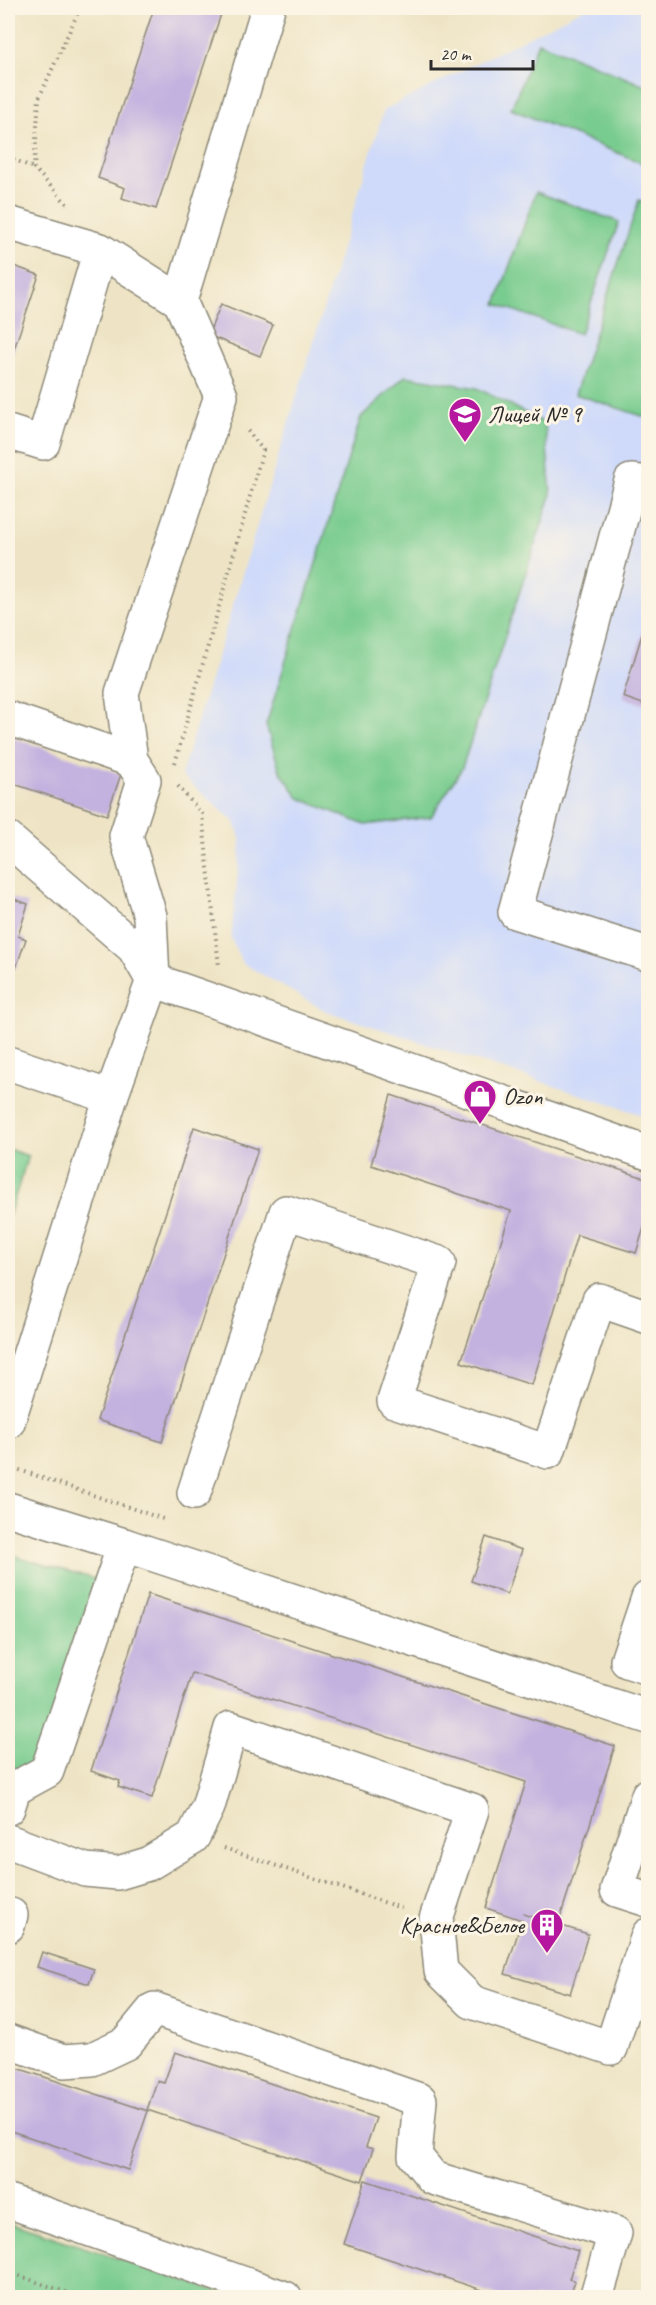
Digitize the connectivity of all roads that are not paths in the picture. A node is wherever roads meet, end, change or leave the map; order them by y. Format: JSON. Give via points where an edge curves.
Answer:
{"nodes":[{"id":1,"x":268,"y":8,"type":"edge"},
{"id":2,"x":8,"y":223,"type":"edge"},
{"id":3,"x":100,"y":250,"type":"junction"},
{"id":4,"x":180,"y":301,"type":"junction"},
{"id":5,"x":8,"y":432,"type":"edge"},
{"id":6,"x":648,"y":483,"type":"edge"},
{"id":7,"x":8,"y":718,"type":"edge"},
{"id":8,"x":132,"y":760,"type":"junction"},
{"id":9,"x":8,"y":840,"type":"edge"},
{"id":10,"x":648,"y":954,"type":"edge"},
{"id":11,"x":153,"y":980,"type":"junction"},
{"id":12,"x":8,"y":1063,"type":"edge"},
{"id":13,"x":111,"y":1097,"type":"junction"},
{"id":14,"x":648,"y":1153,"type":"edge"},
{"id":15,"x":648,"y":1317,"type":"edge"},
{"id":16,"x":13,"y":1381,"type":"edge"},
{"id":17,"x":8,"y":1422,"type":"edge"},
{"id":18,"x":194,"y":1493,"type":"dead end"},
{"id":19,"x":8,"y":1509,"type":"edge"},
{"id":20,"x":124,"y":1545,"type":"junction"},
{"id":21,"x":648,"y":1598,"type":"edge"},
{"id":22,"x":648,"y":1668,"type":"edge"},
{"id":23,"x":648,"y":1717,"type":"edge"},
{"id":24,"x":648,"y":1795,"type":"edge"},
{"id":25,"x":8,"y":1808,"type":"edge"},
{"id":26,"x":8,"y":1841,"type":"edge"},
{"id":27,"x":648,"y":1900,"type":"edge"},
{"id":28,"x":648,"y":1935,"type":"edge"},
{"id":29,"x":8,"y":2042,"type":"edge"},
{"id":30,"x":8,"y":2201,"type":"edge"},
{"id":31,"x":285,"y":2298,"type":"edge"},
{"id":32,"x":596,"y":2298,"type":"edge"}],
"edges":[{"from":1,"to":4,"type":"lane"},
{"from":2,"to":3,"type":"lane"},
{"from":3,"to":4,"type":"lane"},
{"from":3,"to":5,"type":"lane","via":[[44,443]]},
{"from":4,"to":8,"type":"lane","via":[[221,396],[123,693]]},
{"from":6,"to":10,"type":"lane","via":[[631,481],[515,912]]},
{"from":7,"to":8,"type":"lane"},
{"from":8,"to":11,"type":"lane","via":[[144,780],[126,836],[150,916]]},
{"from":9,"to":11,"type":"lane","via":[[134,948]]},
{"from":11,"to":13,"type":"lane"},
{"from":11,"to":14,"type":"lane"},
{"from":12,"to":13,"type":"lane"},
{"from":13,"to":16,"type":"lane"},
{"from":15,"to":18,"type":"lane","via":[[599,1300],[548,1452],[394,1401],[439,1263],[286,1212]]},
{"from":16,"to":17,"type":"lane"},
{"from":19,"to":20,"type":"lane"},
{"from":20,"to":23,"type":"lane"},
{"from":20,"to":25,"type":"lane","via":[[47,1771],[14,1789]]},
{"from":21,"to":22,"type":"lane","via":[[627,1661]]},
{"from":24,"to":27,"type":"lane","via":[[617,1890]]},
{"from":26,"to":28,"type":"lane","via":[[85,1870],[118,1873],[148,1864],[193,1837],[208,1806],[231,1728],[472,1810],[436,1919],[441,1971],[472,2001],[611,2048]]},
{"from":29,"to":32,"type":"lane","via":[[63,2061],[92,2059],[126,2043],[154,2009],[420,2100],[415,2156],[434,2178],[615,2233]]},
{"from":30,"to":31,"type":"lane"}]}
